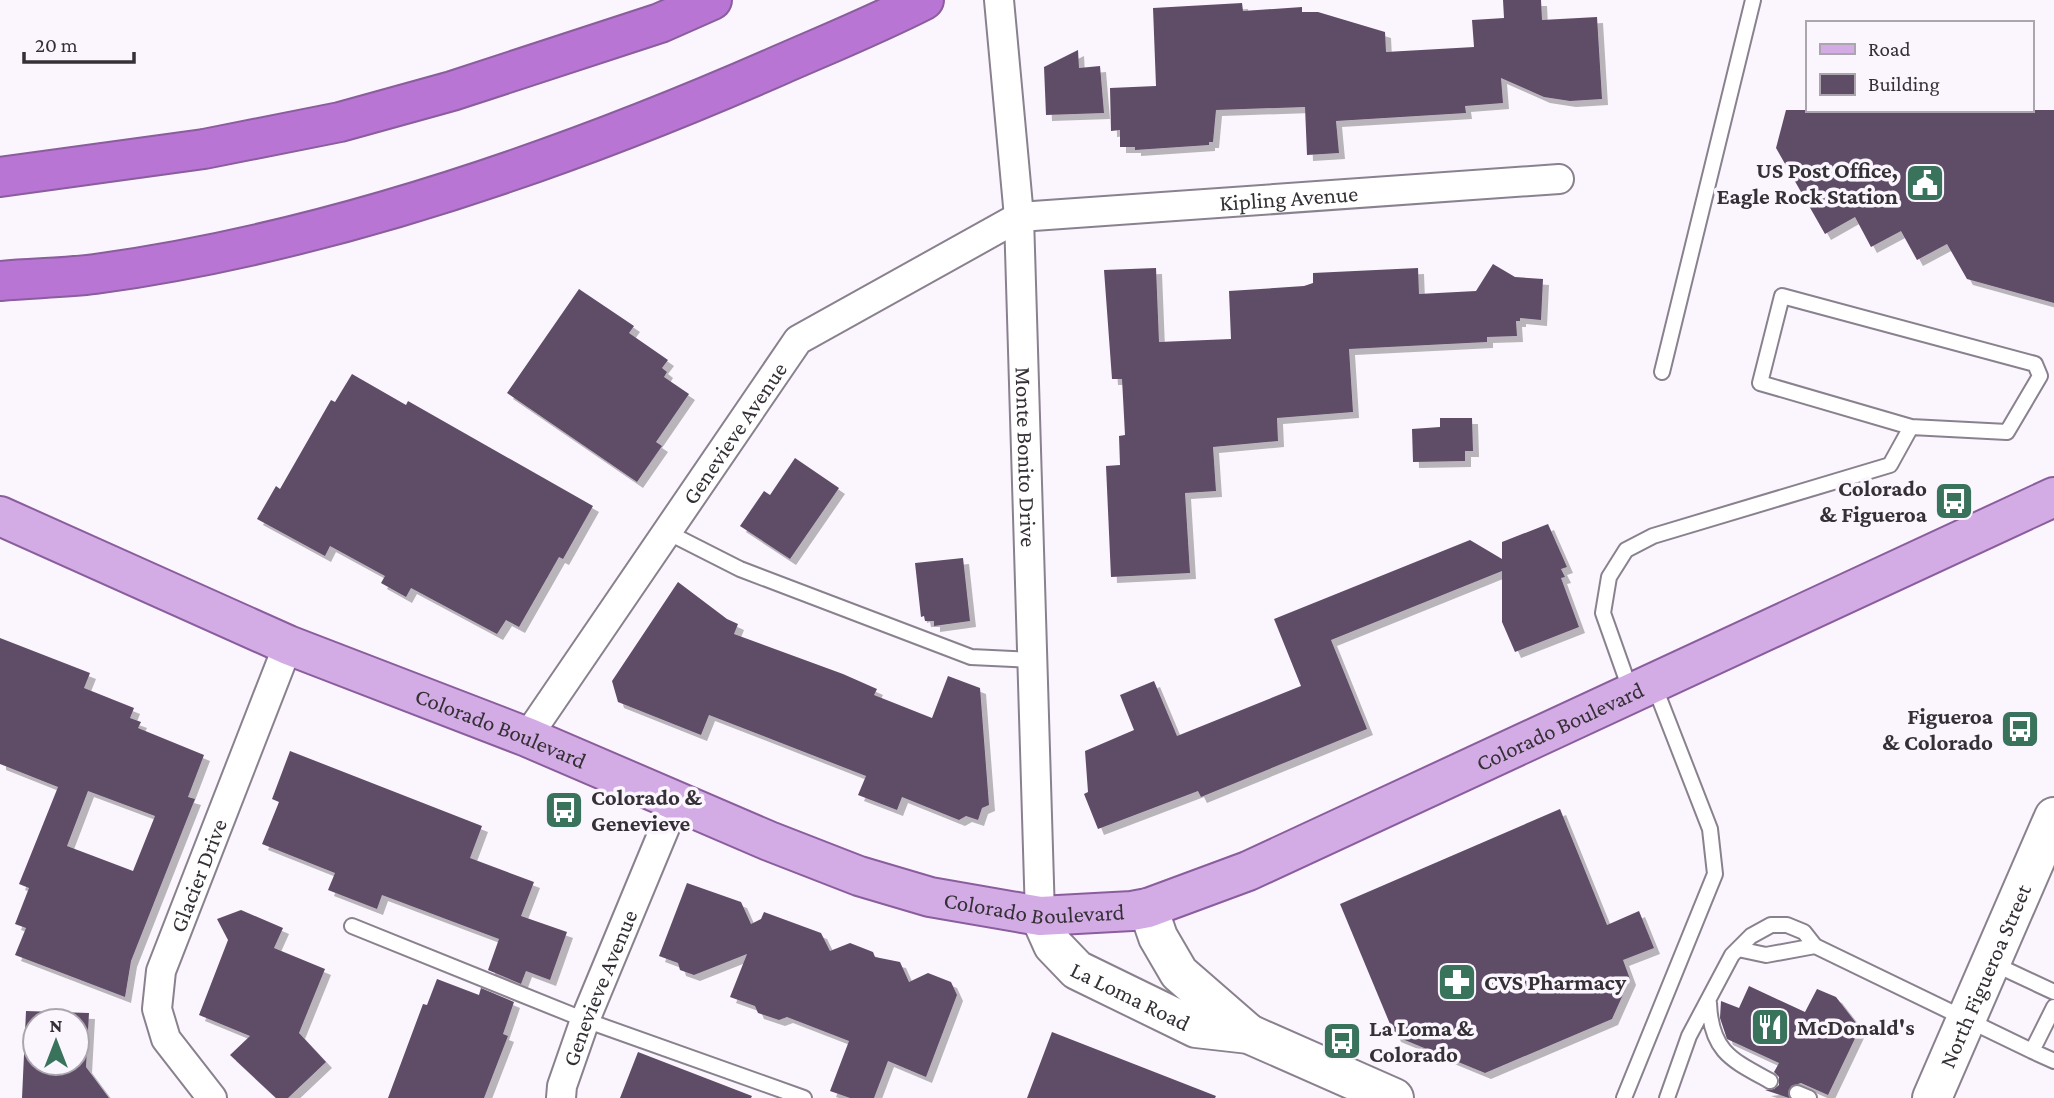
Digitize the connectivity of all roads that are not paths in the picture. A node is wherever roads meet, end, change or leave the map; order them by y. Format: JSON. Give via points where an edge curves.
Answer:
{"nodes":[{"id":1,"x":712,"y":0,"type":"edge"},
{"id":2,"x":999,"y":0,"type":"edge"},
{"id":3,"x":1753,"y":0,"type":"edge"},
{"id":4,"x":914,"y":5,"type":"edge"},
{"id":5,"x":0,"y":177,"type":"edge"},
{"id":6,"x":1559,"y":179,"type":"dead end"},
{"id":7,"x":1019,"y":217,"type":"junction"},
{"id":8,"x":0,"y":281,"type":"edge"},
{"id":9,"x":1662,"y":372,"type":"dead end"},
{"id":10,"x":1911,"y":427,"type":"junction"},
{"id":11,"x":2054,"y":497,"type":"edge"},
{"id":12,"x":0,"y":516,"type":"edge"},
{"id":13,"x":667,"y":532,"type":"junction"},
{"id":14,"x":288,"y":645,"type":"junction"},
{"id":15,"x":1032,"y":660,"type":"junction"},
{"id":16,"x":1642,"y":689,"type":"junction"},
{"id":17,"x":527,"y":737,"type":"junction"},
{"id":18,"x":676,"y":801,"type":"junction"},
{"id":19,"x":2054,"y":817,"type":"edge"},
{"id":20,"x":1148,"y":908,"type":"junction"},
{"id":21,"x":1040,"y":916,"type":"junction"},
{"id":22,"x":352,"y":926,"type":"dead end"},
{"id":23,"x":1815,"y":946,"type":"junction"},
{"id":24,"x":1738,"y":949,"type":"junction"},
{"id":25,"x":1991,"y":962,"type":"junction"},
{"id":26,"x":2054,"y":992,"type":"edge"},
{"id":27,"x":1709,"y":1002,"type":"junction"},
{"id":28,"x":2054,"y":1007,"type":"edge"},
{"id":29,"x":585,"y":1020,"type":"junction"},
{"id":30,"x":1965,"y":1020,"type":"junction"},
{"id":31,"x":1250,"y":1034,"type":"junction"},
{"id":32,"x":2032,"y":1051,"type":"junction"},
{"id":33,"x":2054,"y":1061,"type":"edge"},
{"id":34,"x":1770,"y":1081,"type":"dead end"},
{"id":35,"x":212,"y":1098,"type":"edge"},
{"id":36,"x":561,"y":1098,"type":"edge"},
{"id":37,"x":804,"y":1098,"type":"edge"},
{"id":38,"x":1394,"y":1098,"type":"edge"},
{"id":39,"x":1624,"y":1098,"type":"edge"},
{"id":40,"x":1667,"y":1098,"type":"edge"},
{"id":41,"x":1932,"y":1098,"type":"edge"}],
"edges":[{"from":1,"to":5,"type":"highway","via":[[660,23],[340,122],[204,149]]},
{"from":2,"to":7,"type":"street","name":"Monte Bonito Drive"},
{"from":3,"to":9,"type":"lane"},
{"from":4,"to":8,"type":"highway","via":[[715,93],[548,158],[378,211],[225,250],[94,274]]},
{"from":6,"to":7,"type":"street","name":"Kipling Avenue"},
{"from":7,"to":13,"type":"street","name":"Genevieve Avenue","via":[[798,341]]},
{"from":7,"to":15,"type":"street","name":"Monte Bonito Drive"},
{"from":10,"to":10,"type":"lane","via":[[2007,432],[2040,376],[2035,364],[1782,296],[1760,383]]},
{"from":10,"to":16,"type":"lane","via":[[1890,465],[1653,536],[1626,550],[1609,577],[1603,613]]},
{"from":11,"to":16,"type":"main road","name":"Colorado Boulevard"},
{"from":12,"to":14,"type":"main road","name":"Colorado Boulevard"},
{"from":13,"to":15,"type":"lane","via":[[740,569],[971,657]]},
{"from":13,"to":17,"type":"street","name":"Genevieve Avenue"},
{"from":14,"to":17,"type":"main road","name":"Colorado Boulevard"},
{"from":14,"to":35,"type":"street","name":"Glacier Drive","via":[[161,971],[157,1009],[166,1040]]},
{"from":15,"to":21,"type":"street","name":"Monte Bonito Drive"},
{"from":16,"to":20,"type":"main road","name":"Colorado Boulevard","via":[[1248,872]]},
{"from":16,"to":39,"type":"lane","via":[[1710,829],[1715,874]]},
{"from":17,"to":18,"type":"main road","name":"Colorado Boulevard"},
{"from":18,"to":21,"type":"main road","name":"Colorado Boulevard","via":[[859,876],[930,897]]},
{"from":18,"to":29,"type":"street","name":"Genevieve Avenue"},
{"from":19,"to":25,"type":"street","name":"North Figueroa Street"},
{"from":20,"to":21,"type":"main road","name":"Colorado Boulevard"},
{"from":20,"to":31,"type":"street","name":"La Loma Road","via":[[1179,973]]},
{"from":21,"to":31,"type":"street","name":"La Loma Road","via":[[1053,945],[1077,970],[1196,1028]]},
{"from":22,"to":29,"type":"lane"},
{"from":23,"to":24,"type":"lane","via":[[1766,956]]},
{"from":23,"to":24,"type":"lane","via":[[1804,932],[1771,925]]},
{"from":23,"to":30,"type":"lane"},
{"from":24,"to":27,"type":"lane"},
{"from":25,"to":26,"type":"lane"},
{"from":25,"to":30,"type":"street","name":"North Figueroa Street"},
{"from":27,"to":34,"type":"lane","via":[[1716,1041],[1727,1057]]},
{"from":27,"to":40,"type":"lane","via":[[1689,1036]]},
{"from":28,"to":32,"type":"lane"},
{"from":29,"to":36,"type":"street","name":"Genevieve Avenue"},
{"from":29,"to":37,"type":"lane"},
{"from":30,"to":32,"type":"lane"},
{"from":30,"to":41,"type":"street","name":"North Figueroa Street"},
{"from":31,"to":38,"type":"street","name":"La Loma Road"},
{"from":32,"to":33,"type":"lane"}]}
